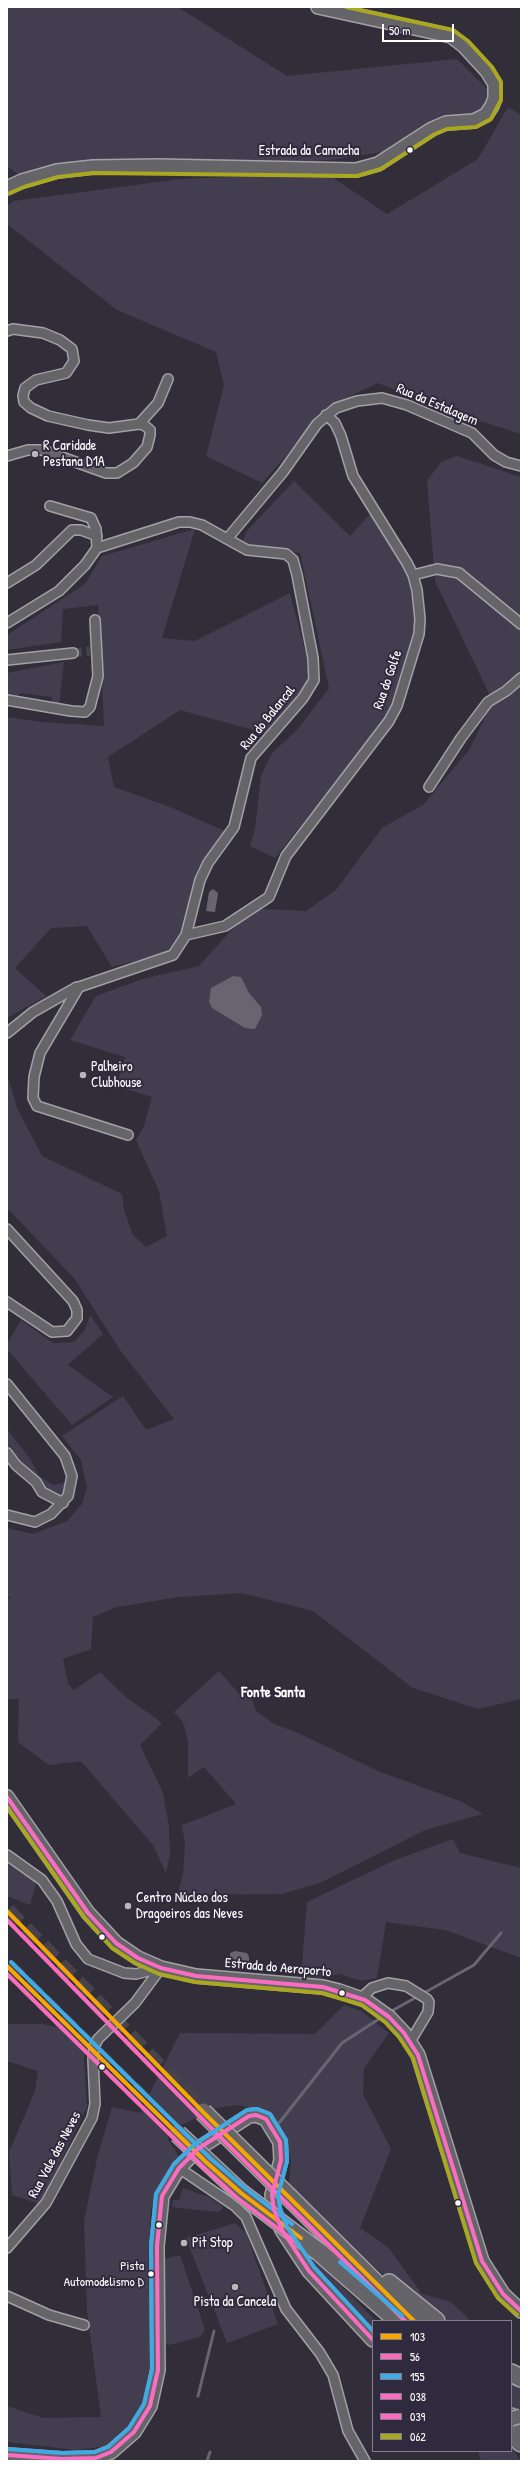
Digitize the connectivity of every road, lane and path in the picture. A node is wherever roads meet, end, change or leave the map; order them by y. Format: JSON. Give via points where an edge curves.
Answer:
{"nodes":[{"id":1,"x":318,"y":7,"type":"edge"},
{"id":2,"x":7,"y":188,"type":"edge"},
{"id":3,"x":7,"y":330,"type":"edge"},
{"id":4,"x":168,"y":379,"type":"dead end"},
{"id":5,"x":326,"y":415,"type":"junction"},
{"id":6,"x":138,"y":424,"type":"junction"},
{"id":7,"x":7,"y":456,"type":"edge"},
{"id":8,"x":521,"y":466,"type":"edge"},
{"id":9,"x":50,"y":506,"type":"dead end"},
{"id":10,"x":97,"y":536,"type":"junction"},
{"id":11,"x":227,"y":539,"type":"junction"},
{"id":12,"x":97,"y":548,"type":"junction"},
{"id":13,"x":412,"y":575,"type":"junction"},
{"id":14,"x":7,"y":583,"type":"edge"},
{"id":15,"x":95,"y":620,"type":"dead end"},
{"id":16,"x":7,"y":623,"type":"edge"},
{"id":17,"x":521,"y":624,"type":"edge"},
{"id":18,"x":73,"y":653,"type":"tunnel mouth"},
{"id":19,"x":7,"y":660,"type":"edge"},
{"id":20,"x":521,"y":678,"type":"edge"},
{"id":21,"x":7,"y":700,"type":"edge"},
{"id":22,"x":429,"y":787,"type":"dead end"},
{"id":23,"x":186,"y":935,"type":"junction"},
{"id":24,"x":79,"y":987,"type":"junction"},
{"id":25,"x":7,"y":1033,"type":"edge"},
{"id":26,"x":128,"y":1135,"type":"dead end"},
{"id":27,"x":7,"y":1229,"type":"edge"},
{"id":28,"x":7,"y":1302,"type":"edge"},
{"id":29,"x":7,"y":1384,"type":"edge"},
{"id":30,"x":7,"y":1453,"type":"edge"},
{"id":31,"x":63,"y":1503,"type":"junction"},
{"id":32,"x":7,"y":1515,"type":"edge"},
{"id":33,"x":7,"y":1797,"type":"edge"},
{"id":34,"x":7,"y":1855,"type":"edge"},
{"id":35,"x":161,"y":1968,"type":"junction"},
{"id":36,"x":364,"y":2000,"type":"junction"},
{"id":37,"x":410,"y":2042,"type":"junction"},
{"id":38,"x":203,"y":2112,"type":"tunnel mouth"},
{"id":39,"x":178,"y":2134,"type":"tunnel mouth"},
{"id":40,"x":179,"y":2168,"type":"junction"},
{"id":41,"x":326,"y":2234,"type":"junction"},
{"id":42,"x":7,"y":2248,"type":"edge"},
{"id":43,"x":322,"y":2254,"type":"junction"},
{"id":44,"x":7,"y":2296,"type":"edge"},
{"id":45,"x":521,"y":2310,"type":"edge"},
{"id":46,"x":383,"y":2320,"type":"edge"},
{"id":47,"x":397,"y":2320,"type":"edge"},
{"id":48,"x":413,"y":2320,"type":"edge"},
{"id":49,"x":435,"y":2320,"type":"edge"},
{"id":50,"x":84,"y":2325,"type":"dead end"},
{"id":51,"x":372,"y":2339,"type":"edge"},
{"id":52,"x":512,"y":2374,"type":"edge"},
{"id":53,"x":521,"y":2378,"type":"edge"},
{"id":54,"x":512,"y":2419,"type":"edge"},
{"id":55,"x":521,"y":2427,"type":"edge"},
{"id":56,"x":512,"y":2434,"type":"edge"},
{"id":57,"x":521,"y":2443,"type":"edge"},
{"id":58,"x":7,"y":2455,"type":"edge"},
{"id":59,"x":365,"y":2461,"type":"edge"}],
"edges":[{"from":1,"to":2,"type":"main road","name":"Estrada da Camacha","via":[[451,36],[487,71],[495,84],[492,106],[486,114],[474,121],[446,123],[432,129],[378,164],[356,170],[93,167],[57,171]]},
{"from":3,"to":6,"type":"street","via":[[43,333],[60,340],[72,349],[74,361],[66,374],[36,380],[25,388],[24,402],[31,408],[48,416],[108,428]]},
{"from":4,"to":6,"type":"street","via":[[158,403]]},
{"from":5,"to":8,"type":"street","name":"Rua da Estalagem","via":[[336,408],[357,401],[382,398],[407,405],[472,433],[494,455]]},
{"from":5,"to":11,"type":"street","name":"Rua da Estalagem"},
{"from":5,"to":13,"type":"street","name":"Rua do Golfe","via":[[335,423],[341,436],[353,476]]},
{"from":6,"to":7,"type":"street","via":[[150,430],[147,446],[133,463],[117,473],[106,473],[42,450],[20,451]]},
{"from":9,"to":10,"type":"street","via":[[86,515],[94,523]]},
{"from":10,"to":12,"type":"street"},
{"from":10,"to":14,"type":"street","via":[[81,530],[72,530],[36,565]]},
{"from":11,"to":12,"type":"street","name":"Rua do Balancal","via":[[202,525],[179,522]]},
{"from":11,"to":23,"type":"street","name":"Rua do Balancal","via":[[247,550],[278,552],[293,560],[313,658],[314,680],[303,698],[251,758],[234,827],[208,863],[200,880]]},
{"from":12,"to":16,"type":"street","via":[[85,565],[59,591]]},
{"from":13,"to":17,"type":"street","via":[[436,569],[459,573]]},
{"from":13,"to":23,"type":"street","name":"Rua do Golfe","via":[[417,590],[419,634],[397,706],[389,721],[286,856],[269,897],[225,926]]},
{"from":15,"to":21,"type":"street","via":[[93,651],[97,682],[93,701],[85,712]]},
{"from":18,"to":19,"type":"street"},
{"from":20,"to":22,"type":"street","via":[[488,702]]},
{"from":23,"to":24,"type":"street","name":"Rua do Balancal","via":[[173,956]]},
{"from":24,"to":25,"type":"street","name":"Rua do Balancal","via":[[33,1012]]},
{"from":24,"to":26,"type":"street","via":[[40,1053],[34,1077],[33,1098],[37,1106]]},
{"from":27,"to":28,"type":"street","via":[[73,1302],[77,1318],[67,1331],[52,1332]]},
{"from":29,"to":31,"type":"street","via":[[65,1456],[72,1476],[71,1486]]},
{"from":30,"to":31,"type":"street","via":[[16,1465],[36,1482],[42,1492]]},
{"from":31,"to":32,"type":"street","via":[[51,1514],[35,1522]]},
{"from":33,"to":35,"type":"main road","name":"Estrada do Aeroporto","via":[[98,1926],[126,1950]]},
{"from":34,"to":35,"type":"street","via":[[42,1880],[57,1901],[76,1944],[88,1959],[124,1973],[136,1974]]},
{"from":35,"to":36,"type":"main road","name":"Estrada do Aeroporto","via":[[196,1976],[323,1987]]},
{"from":35,"to":42,"type":"street","name":"Rua Vale das Neves","via":[[134,2003],[98,2039],[94,2047],[95,2104],[92,2118],[46,2204]]},
{"from":36,"to":37,"type":"main road","name":"Estrada do Aeroporto","via":[[390,2017]]},
{"from":36,"to":37,"type":"street","via":[[372,1988],[388,1982],[406,1986],[424,1996],[429,2002],[428,2012]]},
{"from":37,"to":45,"type":"main road","name":"Estrada do Aeroporto","via":[[418,2055],[427,2082],[482,2261],[503,2294]]},
{"from":38,"to":41,"type":"highway","bridge":true},
{"from":39,"to":43,"type":"highway","bridge":true,"via":[[241,2193]]},
{"from":40,"to":51,"type":"main road","via":[[199,2148],[249,2116],[261,2117],[271,2124],[282,2149],[272,2200],[282,2230],[309,2271]]},
{"from":40,"to":58,"type":"main road","via":[[167,2185],[159,2206],[158,2370],[155,2391],[143,2419],[123,2443],[111,2452],[96,2458],[62,2459]]},
{"from":40,"to":59,"type":"street","via":[[235,2206],[246,2217],[286,2309],[320,2353],[333,2375],[348,2432]]},
{"from":41,"to":48,"type":"highway"},
{"from":41,"to":49,"type":"highway"},
{"from":43,"to":46,"type":"highway"},
{"from":43,"to":47,"type":"highway"},
{"from":44,"to":50,"type":"street","via":[[49,2315]]},
{"from":52,"to":53,"type":"highway"},
{"from":54,"to":55,"type":"highway"},
{"from":56,"to":57,"type":"highway"}]}
